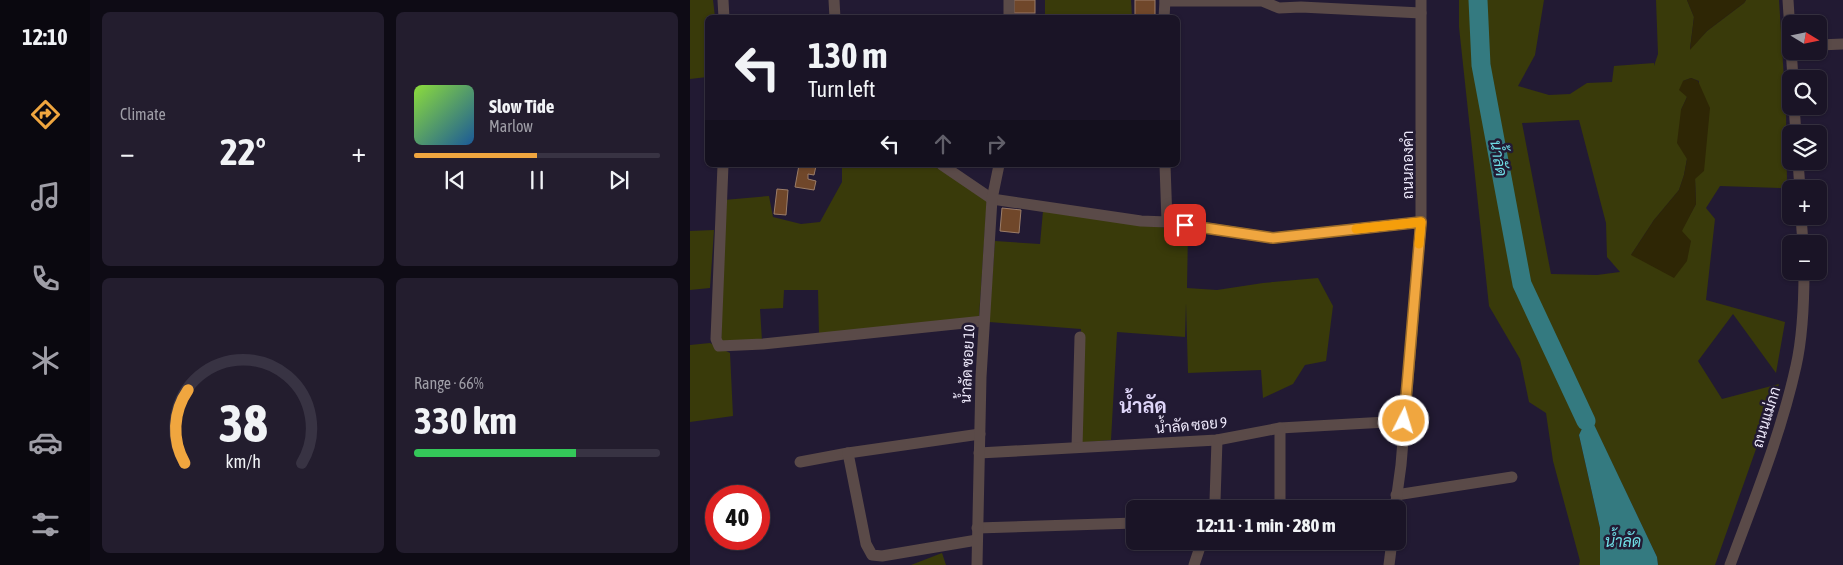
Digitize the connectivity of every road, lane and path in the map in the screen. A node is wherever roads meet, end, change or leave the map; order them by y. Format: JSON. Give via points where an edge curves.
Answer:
{"nodes":[{"id":1,"x":723,"y":0,"type":"edge"},
{"id":2,"x":834,"y":0,"type":"edge"},
{"id":3,"x":1009,"y":0,"type":"edge"},
{"id":4,"x":1421,"y":0,"type":"edge"},
{"id":5,"x":1788,"y":0,"type":"edge"},
{"id":6,"x":1165,"y":1,"type":"edge"},
{"id":7,"x":1278,"y":4,"type":"edge"},
{"id":8,"x":1421,"y":13,"type":"junction"},
{"id":9,"x":724,"y":15,"type":"edge"},
{"id":10,"x":835,"y":15,"type":"edge"},
{"id":11,"x":1009,"y":15,"type":"edge"},
{"id":12,"x":1164,"y":15,"type":"edge"},
{"id":13,"x":1789,"y":15,"type":"edge"},
{"id":14,"x":1843,"y":44,"type":"edge"},
{"id":15,"x":1828,"y":45,"type":"edge"},
{"id":16,"x":723,"y":167,"type":"edge"},
{"id":17,"x":945,"y":167,"type":"edge"},
{"id":18,"x":999,"y":167,"type":"edge"},
{"id":19,"x":1165,"y":167,"type":"edge"},
{"id":20,"x":992,"y":199,"type":"junction"},
{"id":21,"x":1167,"y":222,"type":"junction"},
{"id":22,"x":1421,"y":222,"type":"junction"},
{"id":23,"x":1804,"y":280,"type":"edge"},
{"id":24,"x":984,"y":321,"type":"junction"},
{"id":25,"x":1080,"y":337,"type":"dead end"},
{"id":26,"x":1404,"y":421,"type":"junction"},
{"id":27,"x":1280,"y":428,"type":"junction"},
{"id":28,"x":980,"y":434,"type":"junction"},
{"id":29,"x":1218,"y":440,"type":"junction"},
{"id":30,"x":1077,"y":447,"type":"junction"},
{"id":31,"x":848,"y":453,"type":"junction"},
{"id":32,"x":979,"y":453,"type":"junction"},
{"id":33,"x":800,"y":462,"type":"dead end"},
{"id":34,"x":1512,"y":477,"type":"dead end"},
{"id":35,"x":1396,"y":495,"type":"junction"},
{"id":36,"x":1215,"y":500,"type":"edge"},
{"id":37,"x":1280,"y":500,"type":"edge"},
{"id":38,"x":1396,"y":500,"type":"edge"},
{"id":39,"x":1126,"y":524,"type":"edge"},
{"id":40,"x":977,"y":528,"type":"junction"},
{"id":41,"x":977,"y":540,"type":"junction"},
{"id":42,"x":1199,"y":550,"type":"edge"},
{"id":43,"x":1391,"y":550,"type":"edge"},
{"id":44,"x":977,"y":565,"type":"edge"},
{"id":45,"x":1194,"y":565,"type":"edge"},
{"id":46,"x":1389,"y":565,"type":"edge"},
{"id":47,"x":1730,"y":565,"type":"edge"}],
"edges":[{"from":1,"to":9,"type":"street"},
{"from":2,"to":10,"type":"street"},
{"from":3,"to":11,"type":"street"},
{"from":4,"to":8,"type":"street","name":"ถนนกองคำ"},
{"from":5,"to":13,"type":"street"},
{"from":6,"to":7,"type":"street","via":[[1262,0]]},
{"from":6,"to":12,"type":"street"},
{"from":7,"to":8,"type":"street"},
{"from":8,"to":22,"type":"street","name":"ถนนกองคำ"},
{"from":14,"to":15,"type":"street"},
{"from":16,"to":24,"type":"street","via":[[716,340],[719,346]]},
{"from":17,"to":20,"type":"street"},
{"from":18,"to":20,"type":"street","name":"น้ำลัด ซอย 10"},
{"from":19,"to":21,"type":"street"},
{"from":20,"to":21,"type":"street"},
{"from":20,"to":24,"type":"street","name":"น้ำลัด ซอย 10"},
{"from":21,"to":22,"type":"street","via":[[1273,238]]},
{"from":22,"to":26,"type":"street","name":"ถนนกองคำ"},
{"from":23,"to":47,"type":"street","name":"ถนนแม่กก","via":[[1801,339],[1795,373]]},
{"from":24,"to":28,"type":"street","name":"น้ำลัด ซอย 10"},
{"from":25,"to":30,"type":"street"},
{"from":26,"to":27,"type":"street","name":"น้ำลัด ซอย 9"},
{"from":26,"to":35,"type":"street","name":"ถนนกองคำ"},
{"from":27,"to":29,"type":"street","name":"น้ำลัด ซอย 9"},
{"from":27,"to":37,"type":"street"},
{"from":28,"to":31,"type":"street"},
{"from":28,"to":32,"type":"street","name":"น้ำลัด ซอย 10"},
{"from":29,"to":30,"type":"street","name":"น้ำลัด ซอย 9"},
{"from":29,"to":36,"type":"street"},
{"from":30,"to":32,"type":"street","name":"น้ำลัด ซอย 9"},
{"from":31,"to":33,"type":"street"},
{"from":31,"to":41,"type":"street","via":[[866,544],[872,554],[882,556]]},
{"from":32,"to":40,"type":"street","name":"น้ำลัด ซอย 10"},
{"from":34,"to":35,"type":"street"},
{"from":35,"to":38,"type":"street","name":"ถนนกองคำ"},
{"from":39,"to":40,"type":"street"},
{"from":40,"to":41,"type":"street","name":"น้ำลัด ซอย 10"},
{"from":41,"to":44,"type":"street","name":"น้ำลัด ซอย 10"},
{"from":42,"to":45,"type":"street"},
{"from":43,"to":46,"type":"street"}]}
